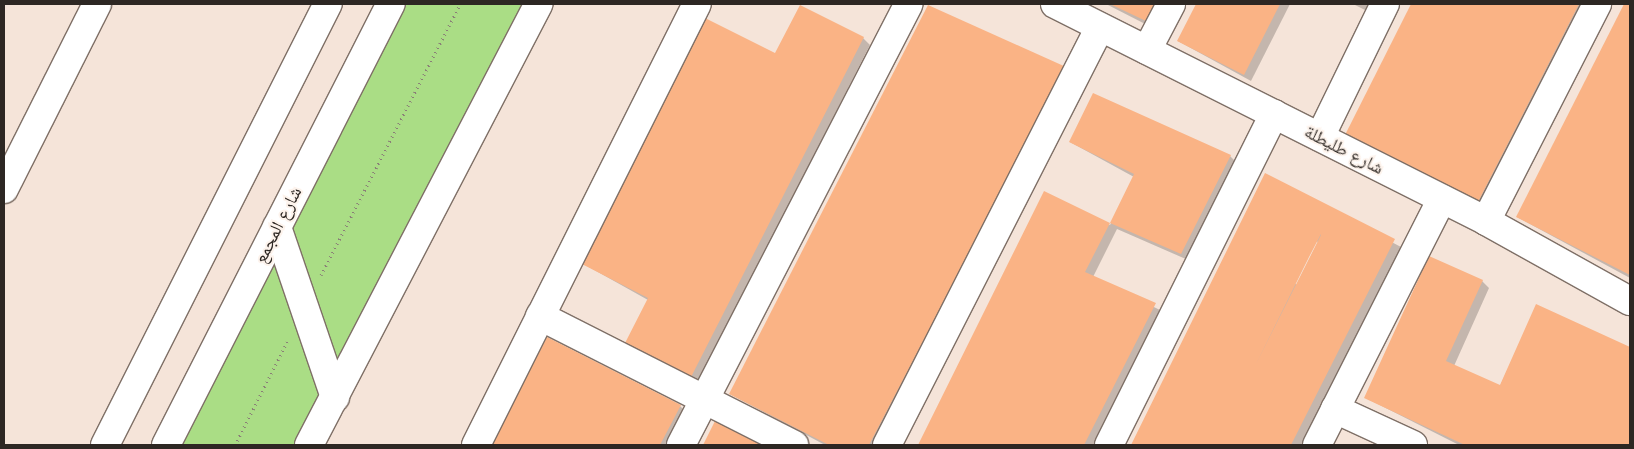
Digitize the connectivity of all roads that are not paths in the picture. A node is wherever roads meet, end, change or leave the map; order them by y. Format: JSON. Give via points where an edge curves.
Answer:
{"nodes":[{"id":1,"x":96,"y":4,"type":"edge"},
{"id":2,"x":328,"y":4,"type":"edge"},
{"id":3,"x":391,"y":4,"type":"edge"},
{"id":4,"x":538,"y":4,"type":"edge"},
{"id":5,"x":697,"y":4,"type":"edge"},
{"id":6,"x":908,"y":4,"type":"edge"},
{"id":7,"x":1054,"y":4,"type":"edge"},
{"id":8,"x":1171,"y":4,"type":"edge"},
{"id":9,"x":1385,"y":4,"type":"edge"},
{"id":10,"x":1597,"y":4,"type":"edge"},
{"id":11,"x":1100,"y":26,"type":"junction"},
{"id":12,"x":1147,"y":50,"type":"junction"},
{"id":13,"x":1274,"y":114,"type":"junction"},
{"id":14,"x":1320,"y":137,"type":"junction"},
{"id":15,"x":4,"y":188,"type":"edge"},
{"id":16,"x":1442,"y":200,"type":"junction"},
{"id":17,"x":1486,"y":221,"type":"junction"},
{"id":18,"x":277,"y":227,"type":"junction"},
{"id":19,"x":1630,"y":301,"type":"edge"},
{"id":20,"x":540,"y":316,"type":"junction"},
{"id":21,"x":335,"y":396,"type":"junction"},
{"id":22,"x":704,"y":400,"type":"junction"},
{"id":23,"x":1336,"y":409,"type":"junction"},
{"id":24,"x":105,"y":445,"type":"edge"},
{"id":25,"x":166,"y":445,"type":"edge"},
{"id":26,"x":309,"y":445,"type":"edge"},
{"id":27,"x":476,"y":445,"type":"edge"},
{"id":28,"x":681,"y":445,"type":"edge"},
{"id":29,"x":794,"y":445,"type":"edge"},
{"id":30,"x":888,"y":445,"type":"edge"},
{"id":31,"x":1109,"y":445,"type":"edge"},
{"id":32,"x":1317,"y":445,"type":"edge"},
{"id":33,"x":1412,"y":445,"type":"edge"}],
"edges":[{"from":1,"to":15,"type":"street"},
{"from":2,"to":24,"type":"street"},
{"from":3,"to":18,"type":"street","name":"شارع المجمع"},
{"from":4,"to":21,"type":"street"},
{"from":5,"to":20,"type":"street"},
{"from":6,"to":22,"type":"street"},
{"from":7,"to":11,"type":"street","name":"شارع طليطلة"},
{"from":8,"to":12,"type":"street"},
{"from":9,"to":14,"type":"street"},
{"from":10,"to":17,"type":"street"},
{"from":11,"to":12,"type":"street","name":"شارع طليطلة"},
{"from":11,"to":30,"type":"street"},
{"from":12,"to":13,"type":"street","name":"شارع طليطلة"},
{"from":13,"to":14,"type":"street","name":"شارع طليطلة"},
{"from":13,"to":31,"type":"street"},
{"from":14,"to":16,"type":"street","name":"شارع طليطلة"},
{"from":16,"to":17,"type":"street","name":"شارع طليطلة"},
{"from":16,"to":23,"type":"street"},
{"from":17,"to":19,"type":"street","name":"شارع طليطلة"},
{"from":18,"to":21,"type":"street"},
{"from":18,"to":25,"type":"street","name":"شارع المجمع"},
{"from":20,"to":22,"type":"street"},
{"from":20,"to":27,"type":"street"},
{"from":21,"to":26,"type":"street"},
{"from":22,"to":28,"type":"street"},
{"from":22,"to":29,"type":"street"},
{"from":23,"to":32,"type":"street"},
{"from":23,"to":33,"type":"street"}]}
